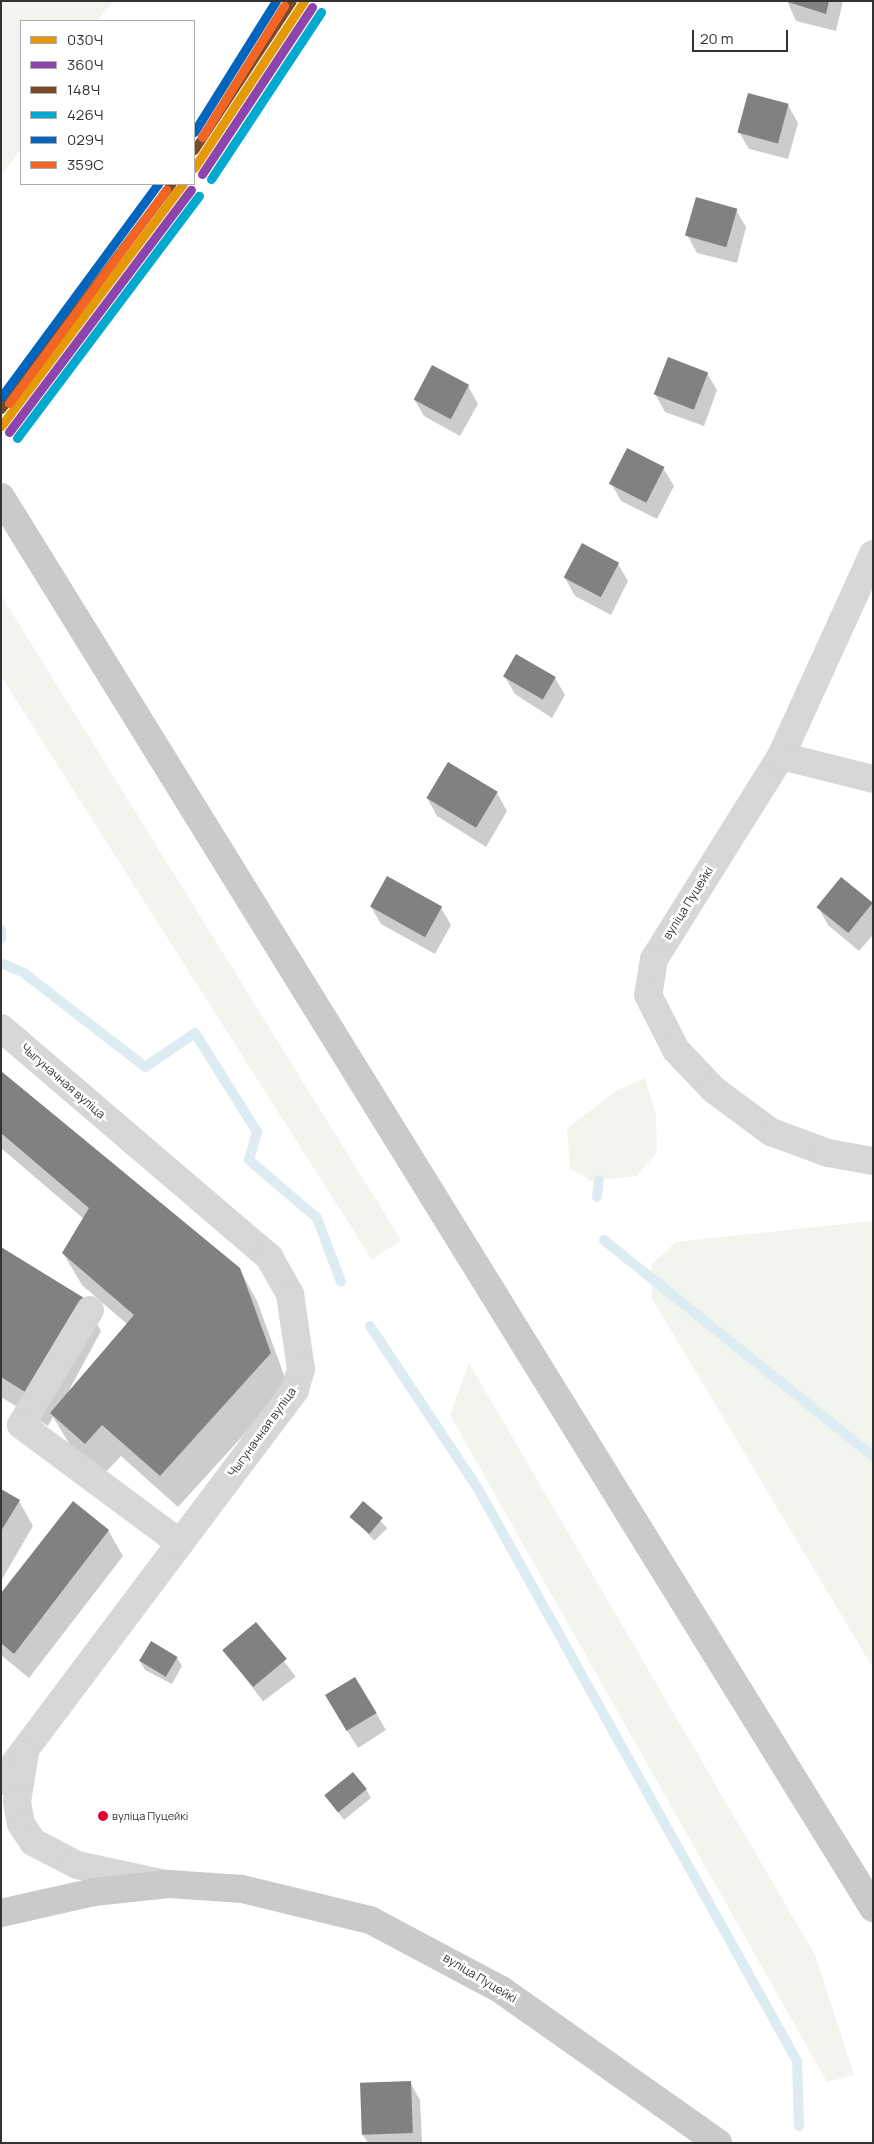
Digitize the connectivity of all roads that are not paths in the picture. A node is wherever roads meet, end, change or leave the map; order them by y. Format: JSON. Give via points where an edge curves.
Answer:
{"nodes":[{"id":1,"x":1,"y":497,"type":"edge"},
{"id":2,"x":873,"y":554,"type":"edge"},
{"id":3,"x":781,"y":756,"type":"junction"},
{"id":4,"x":873,"y":780,"type":"edge"},
{"id":5,"x":1,"y":1028,"type":"edge"},
{"id":6,"x":873,"y":1161,"type":"edge"},
{"id":7,"x":90,"y":1310,"type":"dead end"},
{"id":8,"x":180,"y":1543,"type":"junction"},
{"id":9,"x":26,"y":1749,"type":"junction"},
{"id":10,"x":1,"y":1781,"type":"edge"},
{"id":11,"x":169,"y":1884,"type":"junction"},
{"id":12,"x":873,"y":1908,"type":"edge"},
{"id":13,"x":1,"y":1912,"type":"edge"},
{"id":14,"x":718,"y":2143,"type":"edge"}],
"edges":[{"from":1,"to":12,"type":"main road"},
{"from":2,"to":3,"type":"street","name":"вуліца Пуцейкі"},
{"from":3,"to":4,"type":"street"},
{"from":3,"to":6,"type":"street","name":"вуліца Пуцейкі","via":[[654,959],[648,995],[676,1050],[714,1090],[771,1132],[828,1153]]},
{"from":5,"to":8,"type":"street","name":"Чыгуначная вуліца","via":[[269,1257],[290,1294],[300,1347],[301,1368],[295,1390]]},
{"from":7,"to":8,"type":"street","via":[[21,1424]]},
{"from":8,"to":9,"type":"street","name":"Чыгуначная вуліца"},
{"from":9,"to":10,"type":"street","name":"Чыгуначная вуліца"},
{"from":9,"to":11,"type":"street","via":[[17,1802],[21,1824],[33,1842],[77,1865]]},
{"from":11,"to":13,"type":"main road","name":"вуліца Пуцейкі","via":[[94,1892]]},
{"from":11,"to":14,"type":"main road","name":"вуліца Пуцейкі","via":[[242,1889],[370,1920],[500,1989]]}]}
